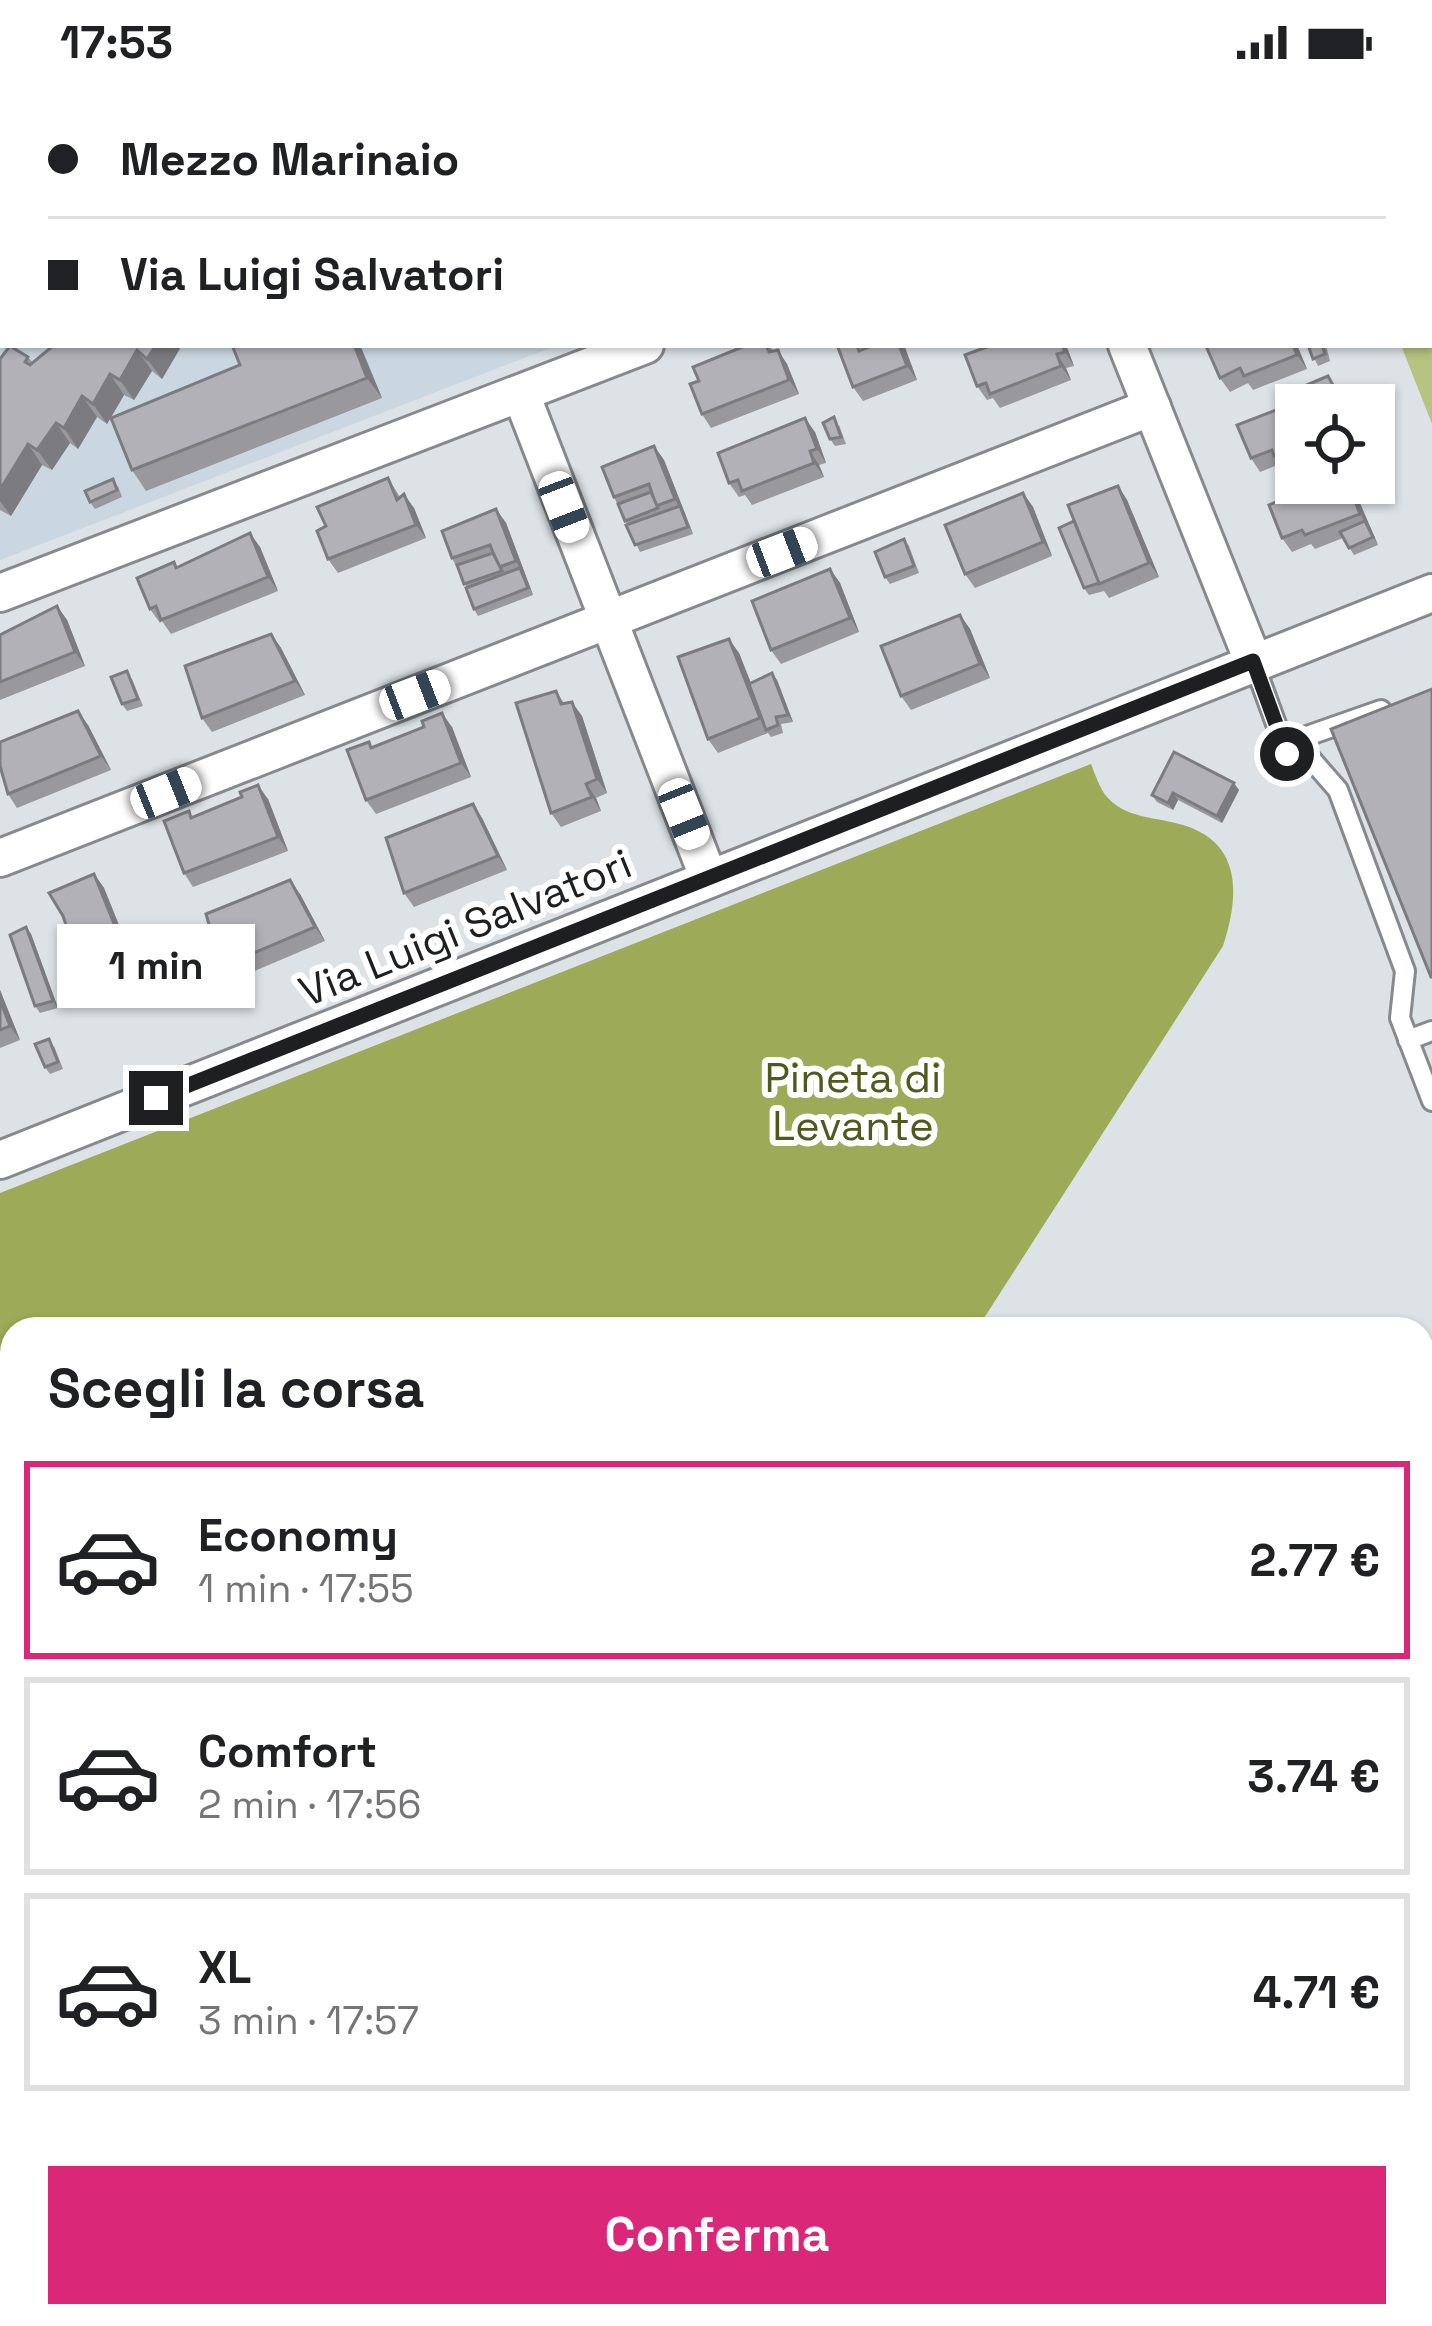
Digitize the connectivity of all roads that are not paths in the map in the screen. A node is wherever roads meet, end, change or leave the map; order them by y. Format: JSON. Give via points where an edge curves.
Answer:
{"nodes":[{"id":1,"x":637,"y":348,"type":"edge"},
{"id":2,"x":1128,"y":348,"type":"edge"},
{"id":3,"x":521,"y":394,"type":"junction"},
{"id":4,"x":1152,"y":407,"type":"junction"},
{"id":5,"x":0,"y":593,"type":"edge"},
{"id":6,"x":1432,"y":593,"type":"edge"},
{"id":7,"x":608,"y":620,"type":"junction"},
{"id":8,"x":1253,"y":661,"type":"junction"},
{"id":9,"x":1411,"y":699,"type":"edge"},
{"id":10,"x":1284,"y":744,"type":"junction"},
{"id":11,"x":0,"y":858,"type":"edge"},
{"id":12,"x":709,"y":879,"type":"junction"},
{"id":13,"x":1432,"y":1031,"type":"edge"},
{"id":14,"x":1408,"y":1040,"type":"junction"},
{"id":15,"x":1432,"y":1102,"type":"edge"},
{"id":16,"x":0,"y":1160,"type":"edge"}],
"edges":[{"from":1,"to":3,"type":"street"},
{"from":2,"to":4,"type":"street"},
{"from":3,"to":5,"type":"street"},
{"from":3,"to":7,"type":"street"},
{"from":4,"to":7,"type":"street"},
{"from":4,"to":8,"type":"street"},
{"from":6,"to":8,"type":"street","name":"Via Luigi Salvatori"},
{"from":7,"to":11,"type":"street"},
{"from":7,"to":12,"type":"street"},
{"from":8,"to":10,"type":"lane"},
{"from":8,"to":12,"type":"street","name":"Via Luigi Salvatori"},
{"from":9,"to":10,"type":"lane"},
{"from":10,"to":14,"type":"lane","via":[[1287,754],[1311,759],[1338,790],[1405,971],[1400,1018]]},
{"from":12,"to":16,"type":"street","name":"Via Luigi Salvatori"},
{"from":13,"to":14,"type":"lane"},
{"from":14,"to":15,"type":"lane"}]}
